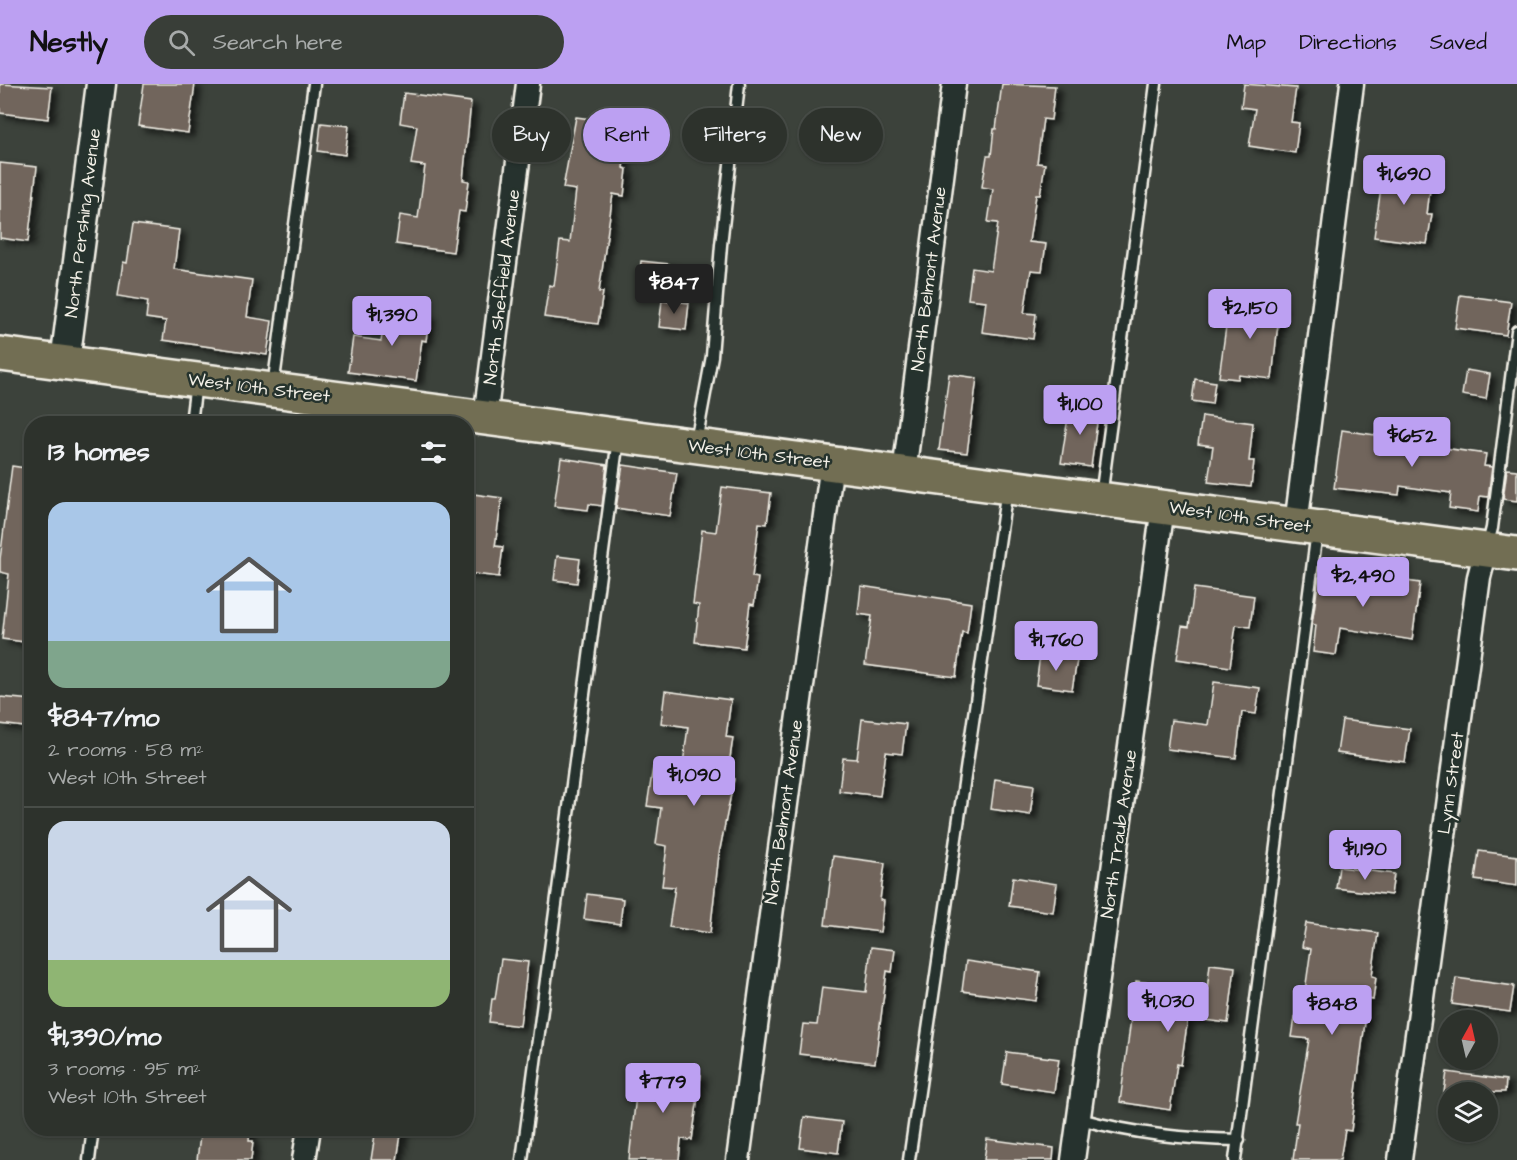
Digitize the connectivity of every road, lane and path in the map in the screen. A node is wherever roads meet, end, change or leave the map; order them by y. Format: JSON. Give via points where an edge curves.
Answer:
{"nodes":[{"id":1,"x":101,"y":84,"type":"edge"},
{"id":2,"x":314,"y":84,"type":"edge"},
{"id":3,"x":528,"y":84,"type":"edge"},
{"id":4,"x":739,"y":84,"type":"edge"},
{"id":5,"x":954,"y":84,"type":"edge"},
{"id":6,"x":1156,"y":84,"type":"edge"},
{"id":7,"x":1352,"y":84,"type":"edge"},
{"id":8,"x":1517,"y":331,"type":"edge"},
{"id":9,"x":0,"y":354,"type":"edge"},
{"id":10,"x":65,"y":362,"type":"junction"},
{"id":11,"x":197,"y":380,"type":"junction"},
{"id":12,"x":273,"y":390,"type":"junction"},
{"id":13,"x":405,"y":415,"type":"edge"},
{"id":14,"x":192,"y":416,"type":"edge"},
{"id":15,"x":432,"y":416,"type":"edge"},
{"id":16,"x":474,"y":418,"type":"edge"},
{"id":17,"x":486,"y":418,"type":"junction"},
{"id":18,"x":618,"y":435,"type":"junction"},
{"id":19,"x":695,"y":446,"type":"junction"},
{"id":20,"x":831,"y":464,"type":"junction"},
{"id":21,"x":904,"y":473,"type":"junction"},
{"id":22,"x":1007,"y":487,"type":"junction"},
{"id":23,"x":1100,"y":499,"type":"junction"},
{"id":24,"x":1163,"y":507,"type":"junction"},
{"id":25,"x":1306,"y":526,"type":"junction"},
{"id":26,"x":1501,"y":552,"type":"edge"},
{"id":27,"x":1080,"y":1119,"type":"junction"},
{"id":28,"x":92,"y":1136,"type":"edge"},
{"id":29,"x":308,"y":1136,"type":"edge"},
{"id":30,"x":1239,"y":1140,"type":"junction"},
{"id":31,"x":89,"y":1160,"type":"edge"},
{"id":32,"x":304,"y":1160,"type":"edge"},
{"id":33,"x":522,"y":1160,"type":"edge"},
{"id":34,"x":738,"y":1160,"type":"edge"},
{"id":35,"x":909,"y":1160,"type":"edge"},
{"id":36,"x":1074,"y":1160,"type":"edge"},
{"id":37,"x":1235,"y":1160,"type":"edge"},
{"id":38,"x":1400,"y":1160,"type":"edge"}],
"edges":[{"from":1,"to":10,"type":"street","name":"North Pershing Avenue"},
{"from":2,"to":12,"type":"lane"},
{"from":3,"to":17,"type":"street","name":"North Sheffield Avenue"},
{"from":4,"to":19,"type":"lane","via":[[712,356]]},
{"from":5,"to":21,"type":"street","name":"North Belmont Avenue"},
{"from":6,"to":23,"type":"lane"},
{"from":7,"to":25,"type":"street"},
{"from":8,"to":26,"type":"lane","via":[[1492,528]]},
{"from":9,"to":10,"type":"main road","name":"West 10th Street"},
{"from":10,"to":11,"type":"main road","name":"West 10th Street"},
{"from":11,"to":12,"type":"main road","name":"West 10th Street"},
{"from":11,"to":14,"type":"lane"},
{"from":12,"to":13,"type":"main road","name":"West 10th Street"},
{"from":13,"to":15,"type":"main road","name":"West 10th Street"},
{"from":16,"to":17,"type":"main road","name":"West 10th Street"},
{"from":17,"to":18,"type":"main road","name":"West 10th Street"},
{"from":18,"to":19,"type":"main road","name":"West 10th Street"},
{"from":18,"to":33,"type":"lane"},
{"from":19,"to":20,"type":"main road","name":"West 10th Street"},
{"from":20,"to":21,"type":"main road","name":"West 10th Street"},
{"from":20,"to":34,"type":"street","name":"North Belmont Avenue"},
{"from":21,"to":22,"type":"main road","name":"West 10th Street"},
{"from":22,"to":23,"type":"main road","name":"West 10th Street"},
{"from":22,"to":35,"type":"lane"},
{"from":23,"to":24,"type":"main road","name":"West 10th Street"},
{"from":24,"to":25,"type":"main road","name":"West 10th Street"},
{"from":24,"to":27,"type":"street","name":"North Traub Avenue"},
{"from":25,"to":26,"type":"main road","name":"West 10th Street"},
{"from":25,"to":30,"type":"lane"},
{"from":26,"to":38,"type":"street","name":"Lynn Street","via":[[1477,589]]},
{"from":27,"to":30,"type":"lane","via":[[1127,1132],[1179,1139]]},
{"from":27,"to":36,"type":"street","name":"North Traub Avenue"},
{"from":28,"to":31,"type":"lane"},
{"from":29,"to":32,"type":"street"},
{"from":30,"to":37,"type":"lane"}]}
